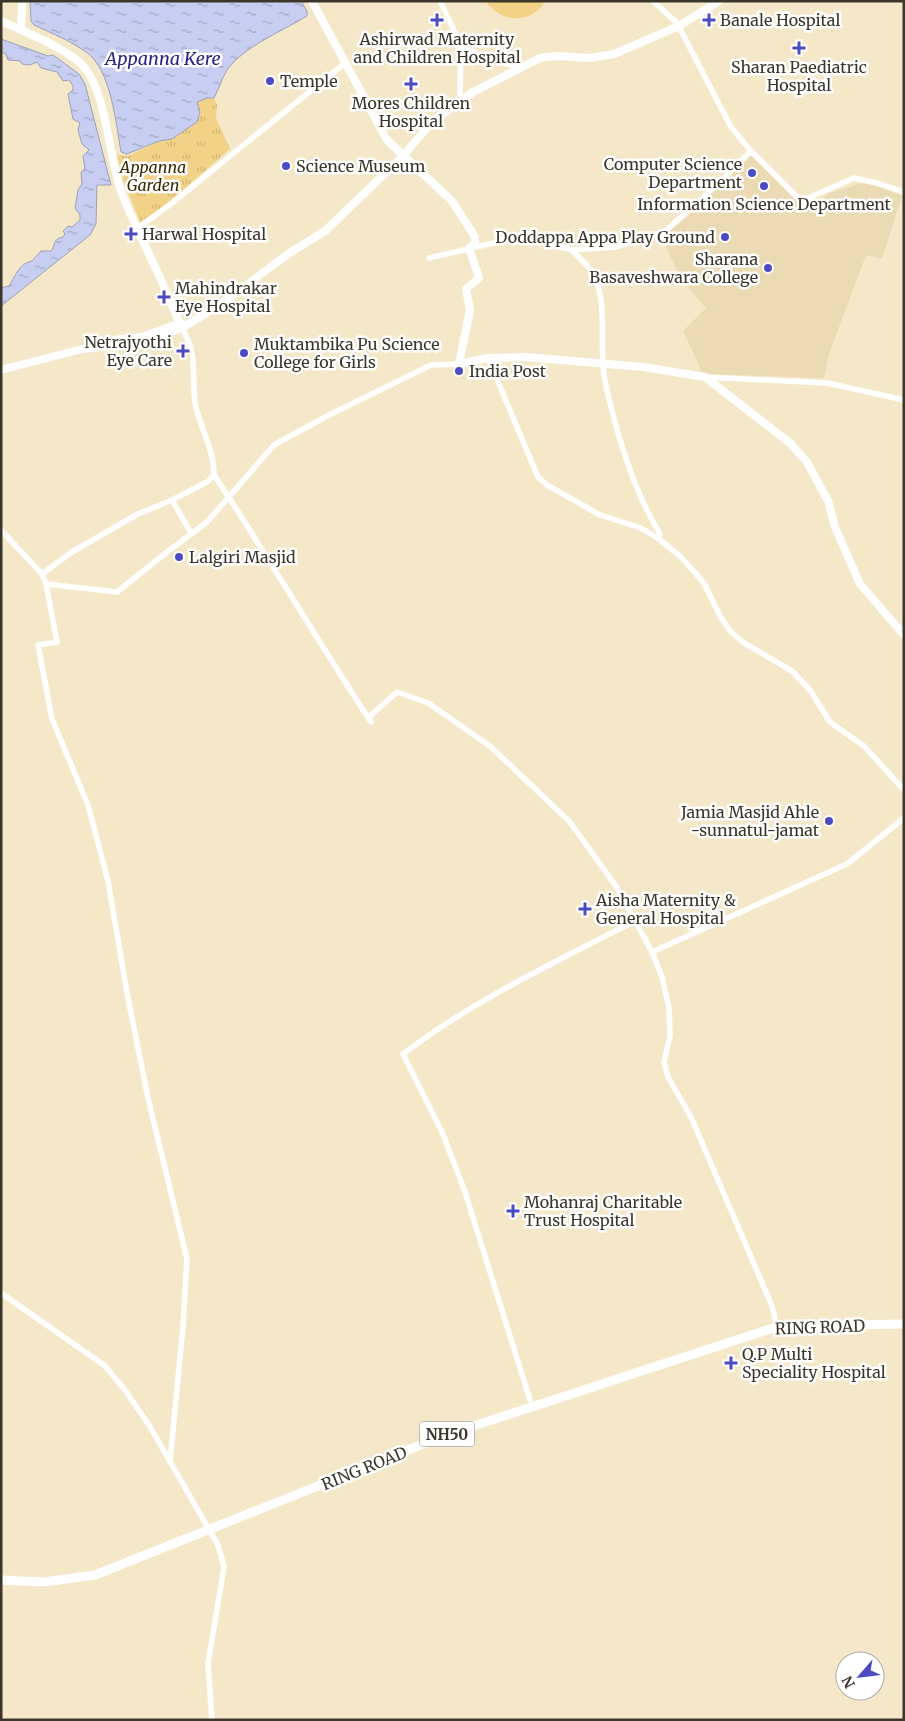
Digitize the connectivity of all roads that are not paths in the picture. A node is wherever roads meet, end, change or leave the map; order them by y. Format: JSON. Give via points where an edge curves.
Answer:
{"nodes":[{"id":1,"x":22,"y":1,"type":"edge"},
{"id":2,"x":312,"y":1,"type":"edge"},
{"id":3,"x":440,"y":1,"type":"edge"},
{"id":4,"x":653,"y":1,"type":"edge"},
{"id":5,"x":709,"y":1,"type":"edge"},
{"id":6,"x":719,"y":1,"type":"edge"},
{"id":7,"x":1,"y":21,"type":"edge"},
{"id":8,"x":678,"y":24,"type":"junction"},
{"id":9,"x":21,"y":30,"type":"junction"},
{"id":10,"x":461,"y":45,"type":"junction"},
{"id":11,"x":345,"y":63,"type":"junction"},
{"id":12,"x":515,"y":66,"type":"junction"},
{"id":13,"x":460,"y":94,"type":"junction"},
{"id":14,"x":751,"y":152,"type":"junction"},
{"id":15,"x":401,"y":155,"type":"junction"},
{"id":16,"x":904,"y":192,"type":"edge"},
{"id":17,"x":138,"y":228,"type":"junction"},
{"id":18,"x":469,"y":248,"type":"junction"},
{"id":19,"x":572,"y":250,"type":"junction"},
{"id":20,"x":429,"y":258,"type":"dead end"},
{"id":21,"x":181,"y":326,"type":"junction"},
{"id":22,"x":488,"y":358,"type":"junction"},
{"id":23,"x":602,"y":363,"type":"junction"},
{"id":24,"x":459,"y":364,"type":"junction"},
{"id":25,"x":1,"y":366,"type":"edge"},
{"id":26,"x":1,"y":370,"type":"edge"},
{"id":27,"x":705,"y":377,"type":"junction"},
{"id":28,"x":904,"y":400,"type":"edge"},
{"id":29,"x":214,"y":475,"type":"junction"},
{"id":30,"x":228,"y":496,"type":"junction"},
{"id":31,"x":172,"y":500,"type":"junction"},
{"id":32,"x":1,"y":530,"type":"edge"},
{"id":33,"x":191,"y":533,"type":"junction"},
{"id":34,"x":659,"y":538,"type":"junction"},
{"id":35,"x":42,"y":574,"type":"junction"},
{"id":36,"x":46,"y":584,"type":"junction"},
{"id":37,"x":904,"y":635,"type":"edge"},
{"id":38,"x":904,"y":790,"type":"edge"},
{"id":39,"x":904,"y":818,"type":"edge"},
{"id":40,"x":635,"y":921,"type":"junction"},
{"id":41,"x":652,"y":952,"type":"junction"},
{"id":42,"x":1,"y":1292,"type":"edge"},
{"id":43,"x":904,"y":1319,"type":"edge"},
{"id":44,"x":777,"y":1324,"type":"junction"},
{"id":45,"x":904,"y":1324,"type":"edge"},
{"id":46,"x":530,"y":1400,"type":"junction"},
{"id":47,"x":170,"y":1462,"type":"junction"},
{"id":48,"x":208,"y":1528,"type":"junction"},
{"id":49,"x":1,"y":1574,"type":"edge"},
{"id":50,"x":1,"y":1580,"type":"edge"},
{"id":51,"x":210,"y":1720,"type":"edge"}],
"edges":[{"from":1,"to":9,"type":"main road"},
{"from":2,"to":11,"type":"main road"},
{"from":3,"to":10,"type":"street"},
{"from":4,"to":8,"type":"street"},
{"from":5,"to":8,"type":"main road"},
{"from":6,"to":8,"type":"main road"},
{"from":7,"to":9,"type":"main road"},
{"from":8,"to":12,"type":"main road","via":[[614,49],[596,53],[543,54]]},
{"from":8,"to":14,"type":"street","via":[[731,127]]},
{"from":8,"to":15,"type":"main road","via":[[642,43],[605,56],[547,56],[515,69],[442,114]]},
{"from":9,"to":17,"type":"main road","via":[[78,60],[90,75],[118,181]]},
{"from":10,"to":12,"type":"street","via":[[486,59]]},
{"from":10,"to":13,"type":"street"},
{"from":11,"to":15,"type":"main road","via":[[387,140]]},
{"from":11,"to":17,"type":"street"},
{"from":12,"to":13,"type":"main road"},
{"from":13,"to":15,"type":"main road","via":[[428,120]]},
{"from":14,"to":16,"type":"street","via":[[802,201],[854,178]]},
{"from":14,"to":19,"type":"street","via":[[664,232],[616,247]]},
{"from":15,"to":18,"type":"main road","via":[[452,201],[475,237],[475,244]]},
{"from":15,"to":21,"type":"main road","via":[[322,228]]},
{"from":17,"to":21,"type":"main road"},
{"from":18,"to":19,"type":"street","via":[[519,239]]},
{"from":18,"to":20,"type":"street"},
{"from":18,"to":24,"type":"main road","via":[[479,278],[466,289],[470,310]]},
{"from":19,"to":23,"type":"street","via":[[594,274],[601,295]]},
{"from":21,"to":25,"type":"main road","via":[[141,337],[80,345]]},
{"from":21,"to":26,"type":"main road","via":[[138,342],[82,349]]},
{"from":21,"to":29,"type":"street","via":[[193,355],[196,406],[210,443]]},
{"from":22,"to":23,"type":"main road","via":[[526,357]]},
{"from":22,"to":24,"type":"main road"},
{"from":22,"to":34,"type":"street","via":[[538,477],[600,515],[641,528]]},
{"from":23,"to":27,"type":"main road"},
{"from":23,"to":34,"type":"street","via":[[623,450]]},
{"from":24,"to":30,"type":"street","via":[[431,365],[274,445]]},
{"from":27,"to":28,"type":"street","via":[[827,383]]},
{"from":27,"to":37,"type":"main road","via":[[790,443],[807,462],[828,501],[838,534],[860,584]]},
{"from":29,"to":30,"type":"street"},
{"from":29,"to":31,"type":"street"},
{"from":30,"to":33,"type":"street","via":[[207,522]]},
{"from":30,"to":40,"type":"street","via":[[370,720],[397,692],[428,703],[490,746],[569,822],[616,886]]},
{"from":31,"to":33,"type":"street"},
{"from":31,"to":35,"type":"street","via":[[138,514],[72,552]]},
{"from":32,"to":35,"type":"street"},
{"from":33,"to":36,"type":"street","via":[[117,592]]},
{"from":34,"to":38,"type":"street","via":[[704,583],[731,632],[792,670],[810,690],[830,722],[864,746]]},
{"from":35,"to":36,"type":"street"},
{"from":36,"to":47,"type":"street","via":[[57,642],[38,645],[52,719],[88,805],[108,881],[148,1098],[187,1259]]},
{"from":39,"to":41,"type":"street","via":[[847,864]]},
{"from":40,"to":41,"type":"street"},
{"from":40,"to":46,"type":"street","via":[[477,1004],[431,1032],[403,1054],[443,1134],[465,1192]]},
{"from":41,"to":44,"type":"street","via":[[670,1008],[670,1036],[664,1062],[668,1077],[691,1117]]},
{"from":42,"to":47,"type":"street","via":[[104,1365],[130,1397]]},
{"from":43,"to":44,"type":"highway","name":"RING ROAD","number":"NH50"},
{"from":44,"to":45,"type":"highway","name":"RING ROAD","number":"NH50"},
{"from":44,"to":46,"type":"highway","name":"RING ROAD","number":"NH50"},
{"from":44,"to":48,"type":"highway","name":"RING ROAD","number":"NH50","via":[[490,1419]]},
{"from":46,"to":48,"type":"highway","name":"RING ROAD","number":"NH50","via":[[440,1431]]},
{"from":47,"to":48,"type":"street"},
{"from":48,"to":49,"type":"highway","name":"RING ROAD","number":"NH50","via":[[89,1570],[48,1576]]},
{"from":48,"to":50,"type":"highway","name":"RING ROAD","number":"NH50","via":[[95,1575],[44,1582]]},
{"from":48,"to":51,"type":"street","via":[[224,1562],[204,1666]]}]}
